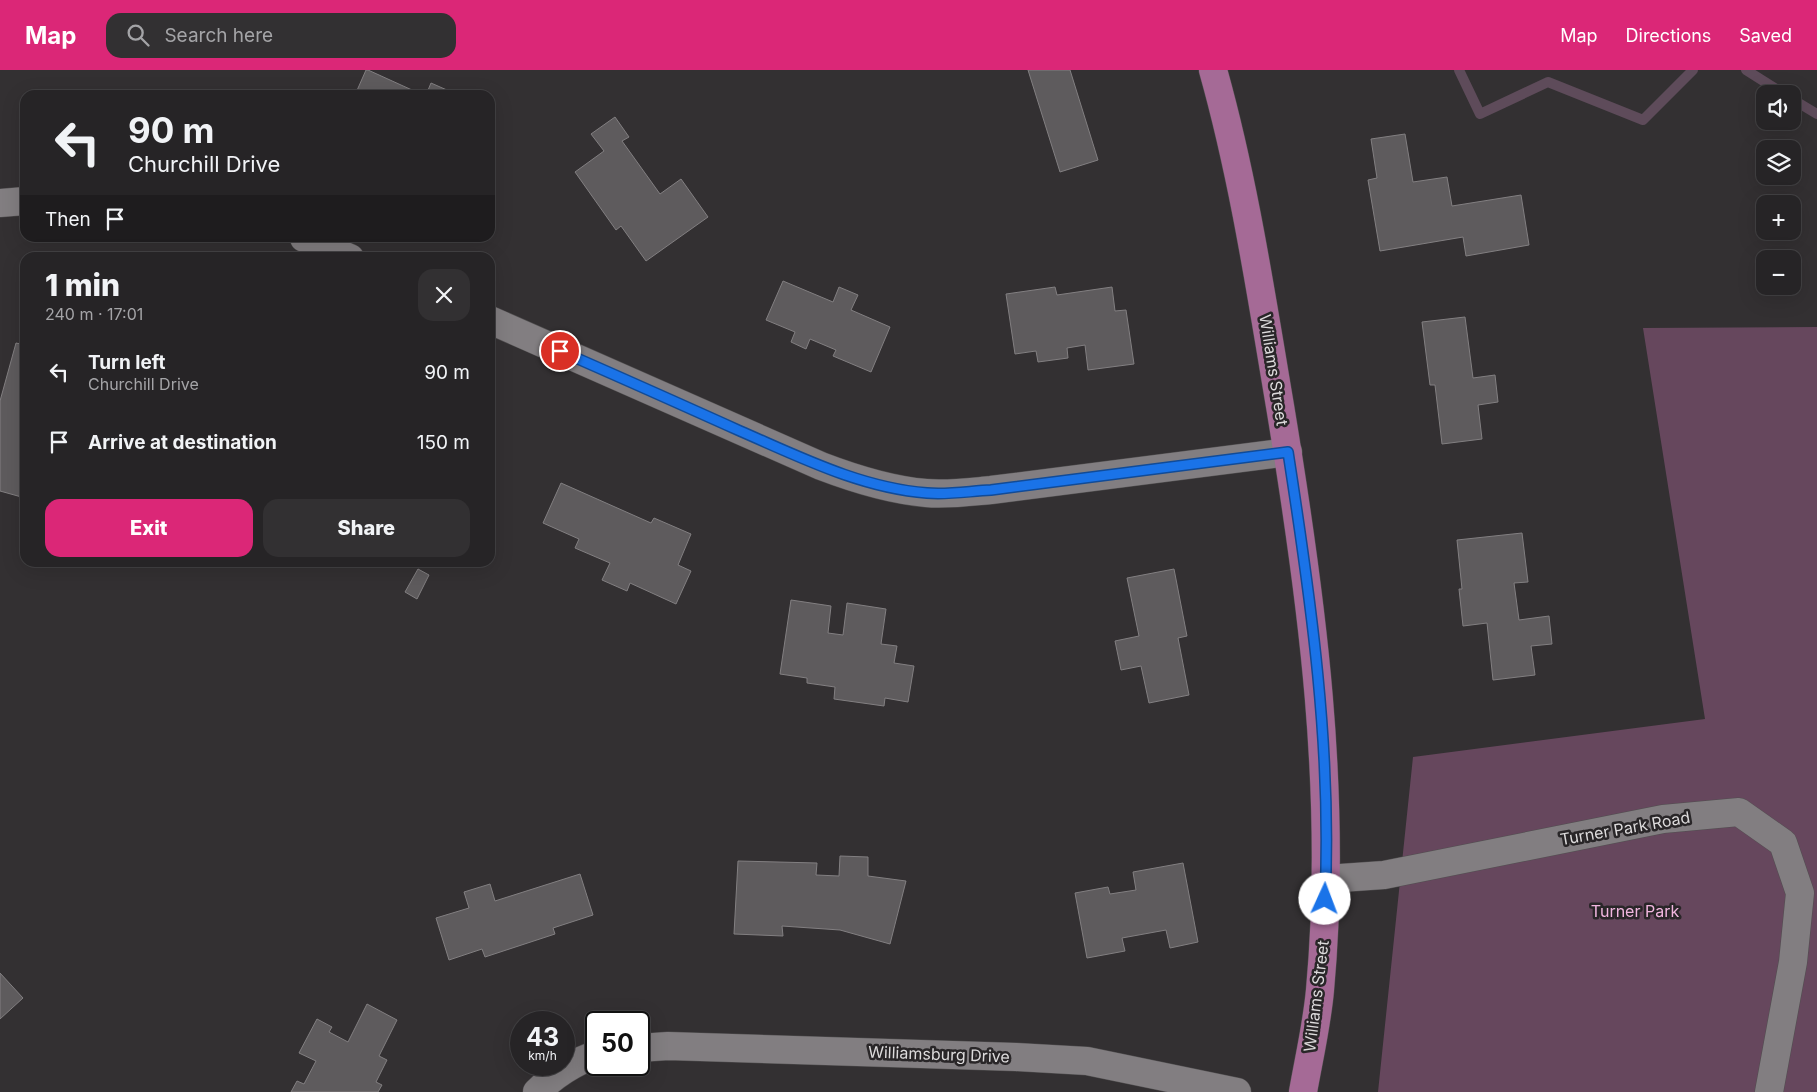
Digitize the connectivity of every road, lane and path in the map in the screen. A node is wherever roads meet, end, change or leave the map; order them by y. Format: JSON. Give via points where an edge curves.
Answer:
{"nodes":[{"id":1,"x":1212,"y":70,"type":"edge"},
{"id":2,"x":20,"y":201,"type":"edge"},
{"id":3,"x":0,"y":203,"type":"edge"},
{"id":4,"x":313,"y":242,"type":"edge"},
{"id":5,"x":336,"y":252,"type":"edge"},
{"id":6,"x":495,"y":322,"type":"edge"},
{"id":7,"x":1288,"y":452,"type":"junction"},
{"id":8,"x":1326,"y":879,"type":"junction"},
{"id":9,"x":650,"y":1047,"type":"edge"},
{"id":10,"x":585,"y":1060,"type":"edge"},
{"id":11,"x":537,"y":1092,"type":"edge"},
{"id":12,"x":1236,"y":1092,"type":"edge"},
{"id":13,"x":1303,"y":1092,"type":"edge"},
{"id":14,"x":1769,"y":1092,"type":"edge"}],
"edges":[{"from":1,"to":7,"type":"main road","name":"Williams Street","via":[[1263,300]]},
{"from":2,"to":3,"type":"street"},
{"from":4,"to":5,"type":"street"},
{"from":6,"to":7,"type":"street","via":[[821,466],[908,490],[948,493],[991,490]]},
{"from":7,"to":8,"type":"main road","name":"Williams Street","via":[[1311,609],[1322,716]]},
{"from":8,"to":13,"type":"main road","name":"Williams Street","via":[[1320,992]]},
{"from":8,"to":14,"type":"street","name":"Turner Park Road","via":[[1384,875],[1663,818],[1739,812],[1782,843],[1800,893],[1794,962]]},
{"from":9,"to":12,"type":"street","name":"Williamsburg Drive","via":[[1087,1061]]},
{"from":10,"to":11,"type":"street","via":[[556,1076]]}]}
